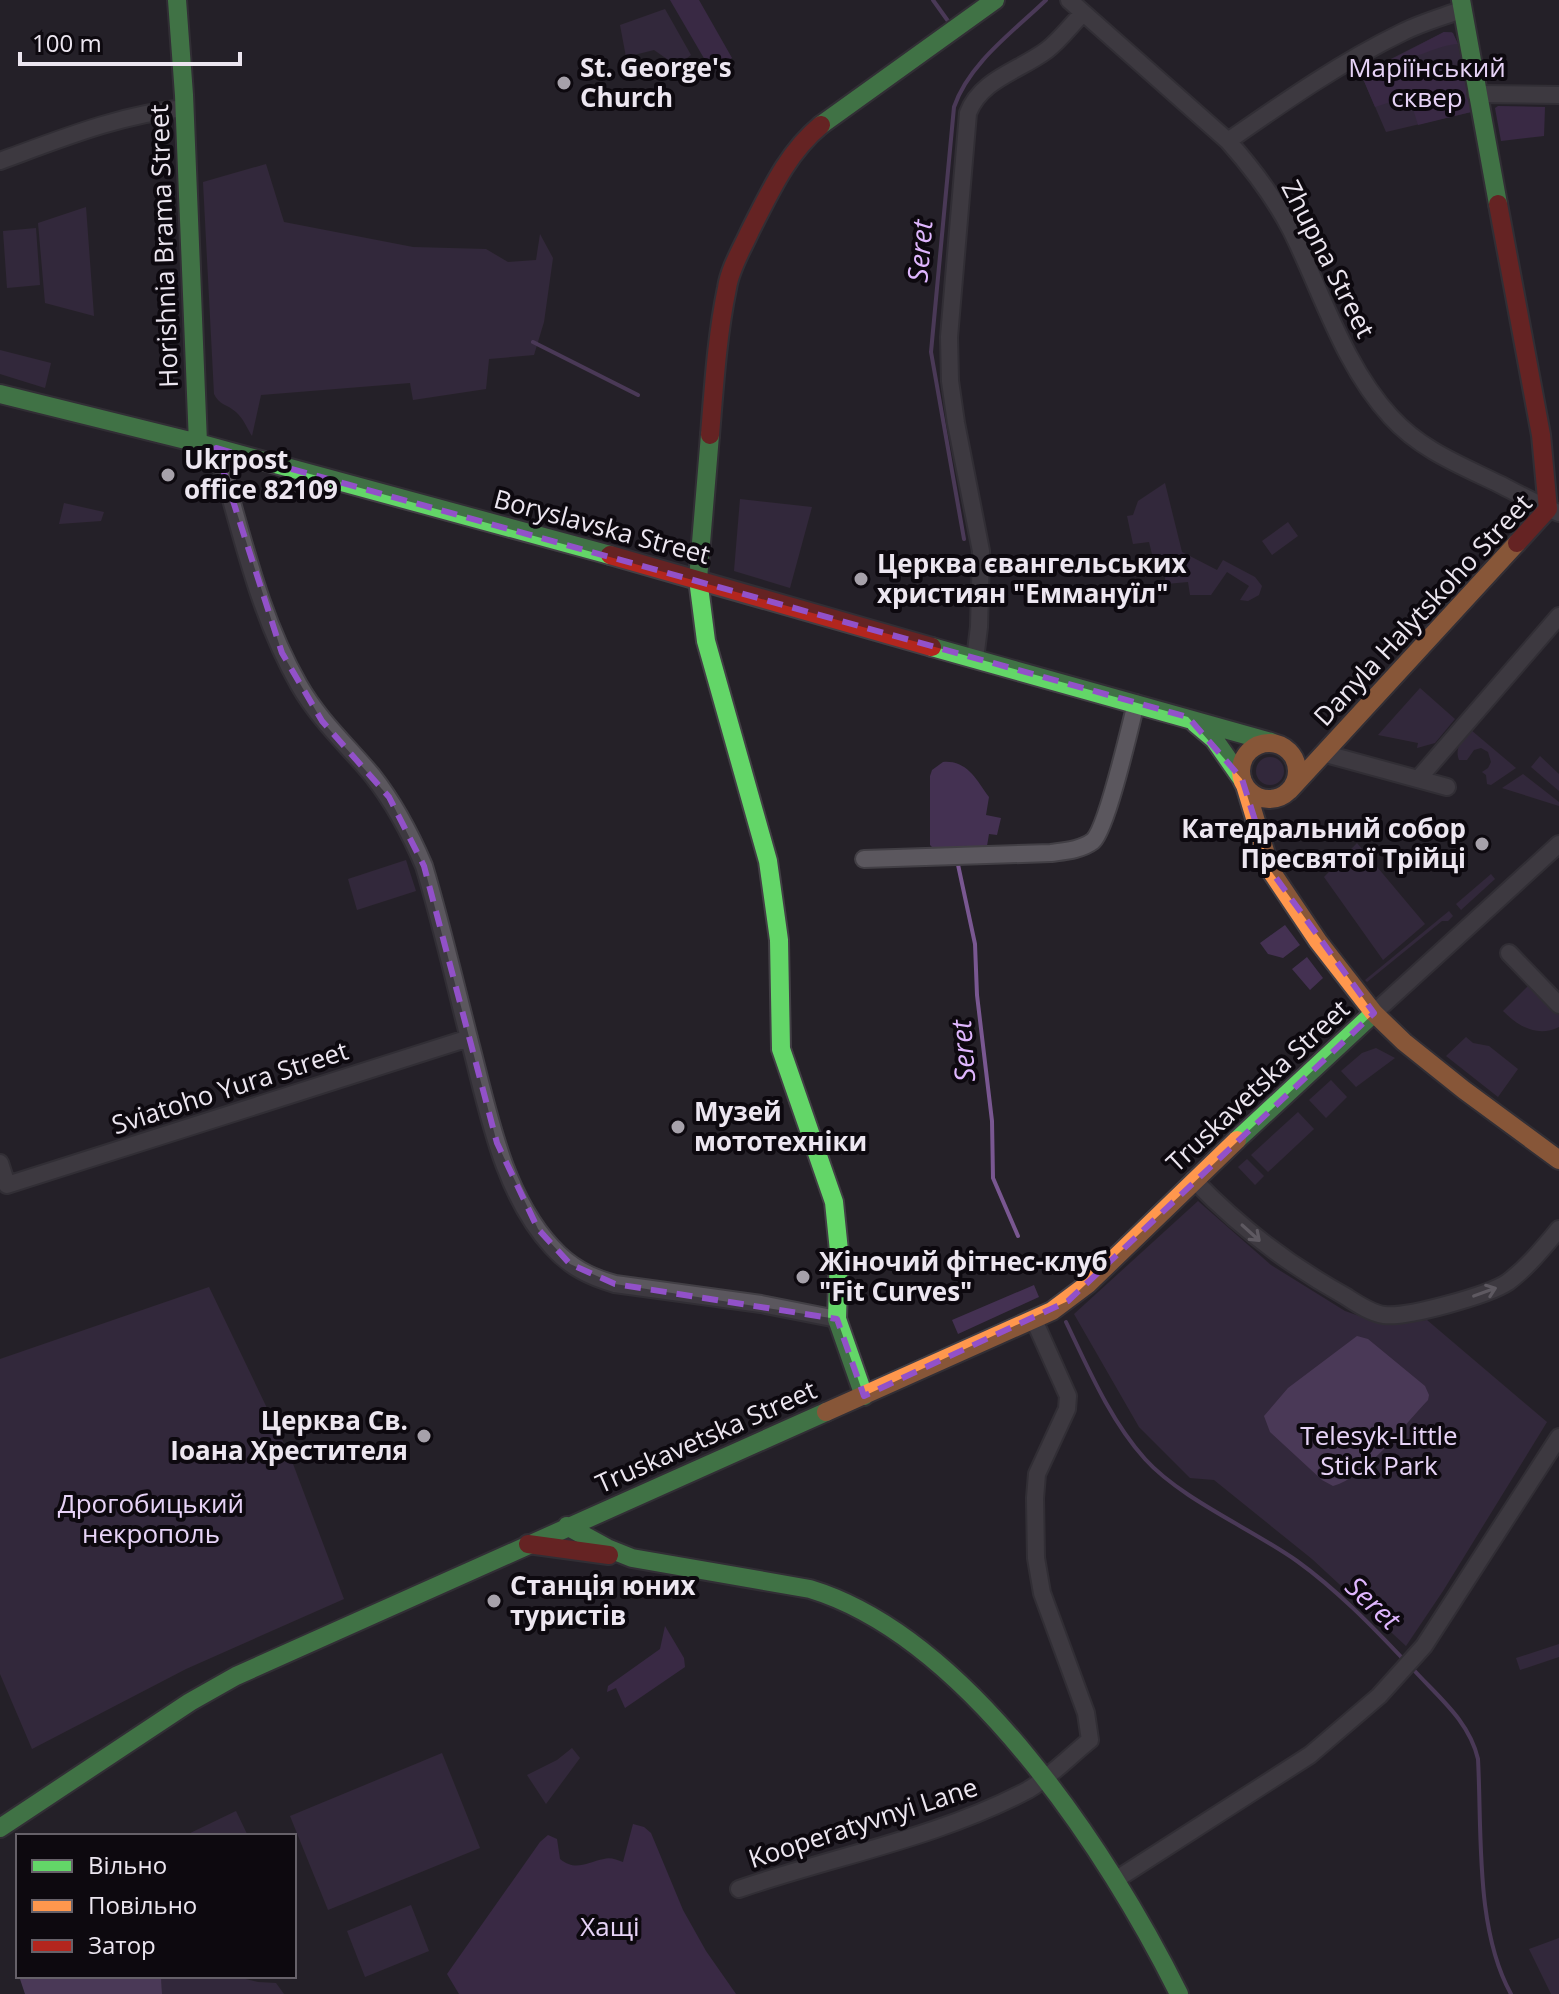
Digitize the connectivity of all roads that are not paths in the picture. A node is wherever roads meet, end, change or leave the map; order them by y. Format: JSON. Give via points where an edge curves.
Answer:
{"nodes":[{"id":1,"x":177,"y":0,"type":"edge"},
{"id":2,"x":995,"y":0,"type":"edge"},
{"id":3,"x":1069,"y":0,"type":"edge"},
{"id":4,"x":1461,"y":5,"type":"edge"},
{"id":5,"x":1083,"y":13,"type":"junction"},
{"id":6,"x":1476,"y":94,"type":"junction"},
{"id":7,"x":1559,"y":95,"type":"edge"},
{"id":8,"x":185,"y":108,"type":"junction"},
{"id":9,"x":1228,"y":141,"type":"junction"},
{"id":10,"x":0,"y":161,"type":"edge"},
{"id":11,"x":0,"y":394,"type":"edge"},
{"id":12,"x":207,"y":446,"type":"junction"},
{"id":13,"x":1555,"y":509,"type":"edge"},
{"id":14,"x":698,"y":579,"type":"junction"},
{"id":15,"x":1559,"y":616,"type":"edge"},
{"id":16,"x":975,"y":659,"type":"junction"},
{"id":17,"x":1136,"y":703,"type":"junction"},
{"id":18,"x":1188,"y":717,"type":"junction"},
{"id":19,"x":1275,"y":743,"type":"junction"},
{"id":20,"x":1326,"y":754,"type":"junction"},
{"id":21,"x":1419,"y":778,"type":"junction"},
{"id":22,"x":1244,"y":782,"type":"junction"},
{"id":23,"x":1447,"y":787,"type":"dead end"},
{"id":24,"x":1287,"y":792,"type":"junction"},
{"id":25,"x":1559,"y":844,"type":"edge"},
{"id":26,"x":1263,"y":847,"type":"junction"},
{"id":27,"x":864,"y":859,"type":"dead end"},
{"id":28,"x":1509,"y":953,"type":"dead end"},
{"id":29,"x":1559,"y":1005,"type":"edge"},
{"id":30,"x":1374,"y":1013,"type":"junction"},
{"id":31,"x":469,"y":1038,"type":"junction"},
{"id":32,"x":1559,"y":1160,"type":"edge"},
{"id":33,"x":0,"y":1163,"type":"edge"},
{"id":34,"x":1194,"y":1180,"type":"junction"},
{"id":35,"x":1559,"y":1229,"type":"edge"},
{"id":36,"x":837,"y":1319,"type":"junction"},
{"id":37,"x":1034,"y":1320,"type":"junction"},
{"id":38,"x":864,"y":1396,"type":"junction"},
{"id":39,"x":1559,"y":1437,"type":"edge"},
{"id":40,"x":595,"y":1514,"type":"junction"},
{"id":41,"x":567,"y":1526,"type":"junction"},
{"id":42,"x":527,"y":1544,"type":"junction"},
{"id":43,"x":619,"y":1554,"type":"junction"},
{"id":44,"x":1043,"y":1779,"type":"junction"},
{"id":45,"x":0,"y":1828,"type":"edge"},
{"id":46,"x":1117,"y":1879,"type":"junction"},
{"id":47,"x":739,"y":1889,"type":"dead end"},
{"id":48,"x":1179,"y":1994,"type":"edge"}],
"edges":[{"from":1,"to":8,"type":"street","name":"Horishnia Brama Street"},
{"from":2,"to":14,"type":"street","via":[[815,129],[778,175],[727,285]]},
{"from":3,"to":5,"type":"street","name":"Zhupna Street"},
{"from":4,"to":6,"type":"street"},
{"from":4,"to":9,"type":"street","via":[[1371,48]]},
{"from":5,"to":9,"type":"street","name":"Zhupna Street"},
{"from":5,"to":16,"type":"street","via":[[1051,47],[986,87],[968,113],[949,337],[956,423],[981,551]]},
{"from":6,"to":7,"type":"street"},
{"from":6,"to":13,"type":"street"},
{"from":8,"to":10,"type":"street","via":[[147,112]]},
{"from":8,"to":12,"type":"street","name":"Horishnia Brama Street"},
{"from":9,"to":13,"type":"street","name":"Zhupna Street","via":[[1282,213],[1356,367],[1388,414],[1448,460]]},
{"from":11,"to":12,"type":"street","name":"Boryslavska Street"},
{"from":12,"to":14,"type":"street","name":"Boryslavska Street"},
{"from":12,"to":31,"type":"street","via":[[282,653],[322,721],[389,797],[417,849]]},
{"from":13,"to":20,"type":"street","name":"Danyla Halytskoho Street"},
{"from":14,"to":16,"type":"street","name":"Boryslavska Street"},
{"from":14,"to":36,"type":"street","via":[[706,641],[768,861],[779,940],[781,1049],[834,1202]]},
{"from":15,"to":21,"type":"street"},
{"from":16,"to":17,"type":"street","name":"Boryslavska Street"},
{"from":17,"to":18,"type":"street","name":"Boryslavska Street"},
{"from":17,"to":27,"type":"street","via":[[1096,839],[1051,853]]},
{"from":18,"to":19,"type":"street","name":"Boryslavska Street"},
{"from":18,"to":22,"type":"street","name":"Boryslavska Street","via":[[1214,739]]},
{"from":19,"to":20,"type":"street","name":"Danyla Halytskoho Street"},
{"from":19,"to":22,"type":"street","via":[[1247,753]]},
{"from":19,"to":24,"type":"street","via":[[1296,761],[1296,780]]},
{"from":20,"to":21,"type":"street"},
{"from":20,"to":24,"type":"street","name":"Danyla Halytskoho Street"},
{"from":21,"to":23,"type":"street"},
{"from":22,"to":24,"type":"street","via":[[1263,798]]},
{"from":22,"to":26,"type":"street","name":"Boryslavska Street"},
{"from":24,"to":26,"type":"street","via":[[1268,821]]},
{"from":25,"to":30,"type":"street"},
{"from":26,"to":30,"type":"street","name":"Boryslavska Street","via":[[1290,904]]},
{"from":28,"to":29,"type":"street"},
{"from":30,"to":32,"type":"street","name":"Boryslavska Street","via":[[1464,1090]]},
{"from":30,"to":34,"type":"street","name":"Truskavetska Street"},
{"from":31,"to":33,"type":"street","name":"Sviatoho Yura Street","via":[[7,1185]]},
{"from":31,"to":36,"type":"street","via":[[512,1182],[538,1229],[570,1264],[615,1284]]},
{"from":34,"to":35,"type":"street","one_way":true,"via":[[1278,1255],[1384,1315],[1504,1285]]},
{"from":34,"to":37,"type":"street","name":"Truskavetska Street","via":[[1060,1306]]},
{"from":36,"to":38,"type":"street"},
{"from":37,"to":38,"type":"street","name":"Truskavetska Street"},
{"from":37,"to":44,"type":"street","name":"Kooperatyvnyi Lane","via":[[1068,1396],[1037,1474],[1036,1558],[1042,1593],[1086,1713],[1090,1740]]},
{"from":38,"to":40,"type":"street","name":"Truskavetska Street"},
{"from":39,"to":46,"type":"street","via":[[1399,1675],[1313,1753]]},
{"from":40,"to":41,"type":"street","name":"Truskavetska Street"},
{"from":40,"to":43,"type":"street"},
{"from":41,"to":42,"type":"street","name":"Truskavetska Street"},
{"from":41,"to":43,"type":"street"},
{"from":42,"to":43,"type":"street"},
{"from":42,"to":45,"type":"street","name":"Truskavetska Street","via":[[217,1686]]},
{"from":43,"to":44,"type":"street","via":[[776,1581],[871,1613],[951,1678]]},
{"from":44,"to":46,"type":"street"},
{"from":44,"to":47,"type":"street","name":"Kooperatyvnyi Lane","via":[[934,1831]]},
{"from":46,"to":48,"type":"street"}]}
